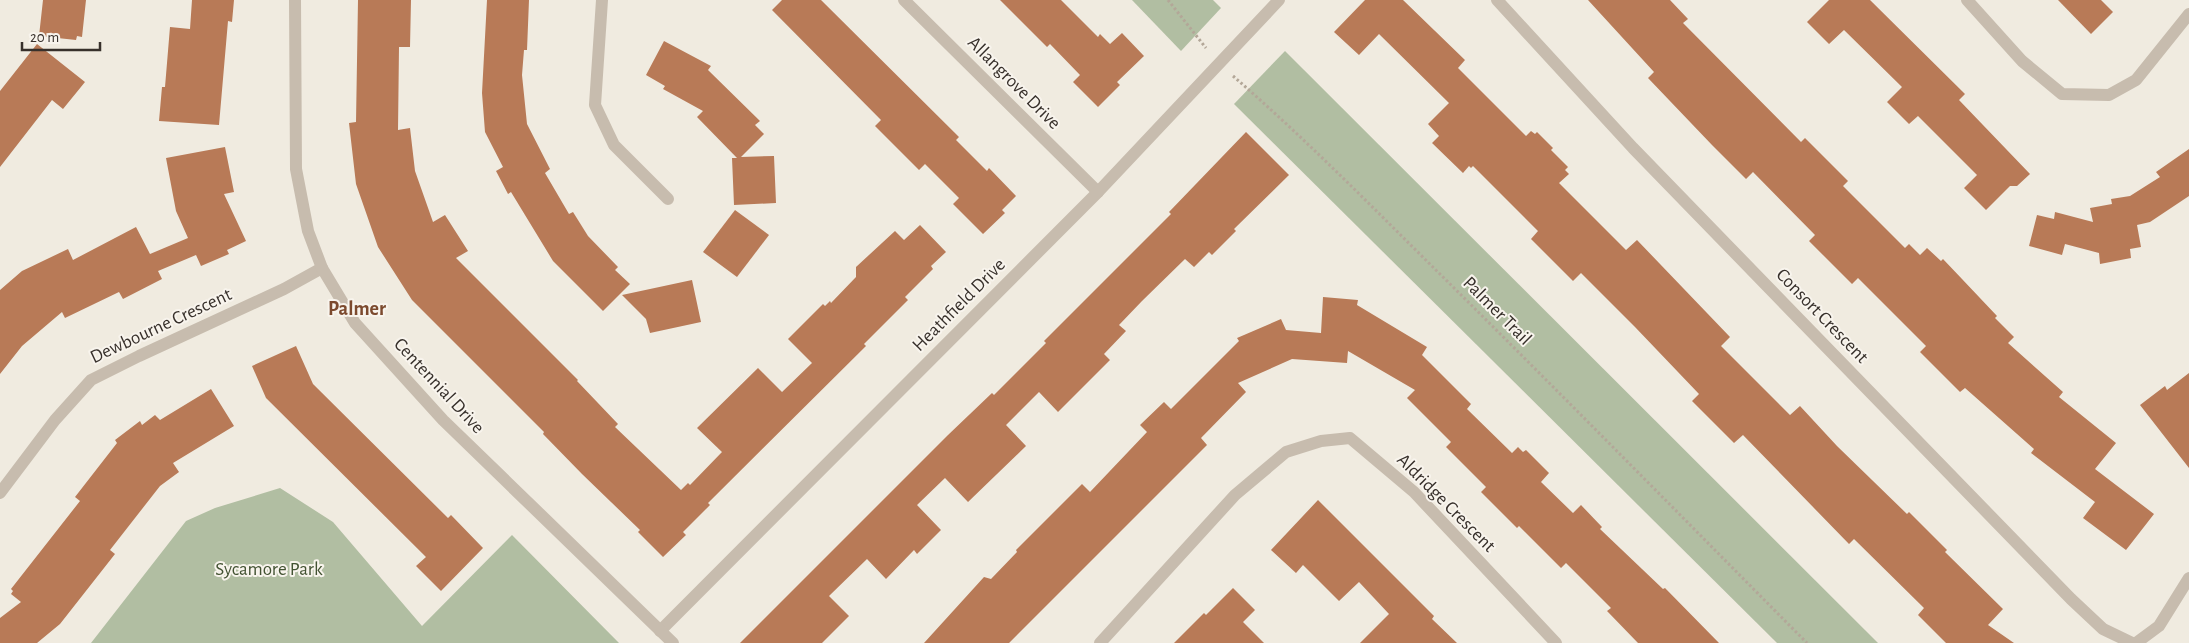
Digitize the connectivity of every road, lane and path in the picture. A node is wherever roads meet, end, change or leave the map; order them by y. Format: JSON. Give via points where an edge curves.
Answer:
{"nodes":[{"id":1,"x":295,"y":0,"type":"edge"},
{"id":2,"x":602,"y":0,"type":"edge"},
{"id":3,"x":904,"y":0,"type":"edge"},
{"id":4,"x":1168,"y":0,"type":"edge"},
{"id":5,"x":1279,"y":0,"type":"edge"},
{"id":6,"x":1497,"y":0,"type":"edge"},
{"id":7,"x":1967,"y":0,"type":"edge"},
{"id":8,"x":2189,"y":14,"type":"edge"},
{"id":9,"x":1218,"y":63,"type":"junction"},
{"id":10,"x":1098,"y":192,"type":"junction"},
{"id":11,"x":668,"y":199,"type":"dead end"},
{"id":12,"x":322,"y":268,"type":"junction"},
{"id":13,"x":0,"y":493,"type":"edge"},
{"id":14,"x":2189,"y":578,"type":"edge"},
{"id":15,"x":660,"y":631,"type":"junction"},
{"id":16,"x":1105,"y":641,"type":"edge"},
{"id":17,"x":674,"y":643,"type":"edge"},
{"id":18,"x":1556,"y":643,"type":"edge"},
{"id":19,"x":1807,"y":643,"type":"edge"},
{"id":20,"x":2132,"y":643,"type":"edge"},
{"id":21,"x":2136,"y":643,"type":"edge"}],
"edges":[{"from":1,"to":12,"type":"street","name":"Centennial Drive","via":[[296,168],[308,231]]},
{"from":2,"to":11,"type":"street","via":[[595,105],[614,145]]},
{"from":3,"to":10,"type":"street","name":"Allangrove Drive"},
{"from":4,"to":9,"type":"path","name":"Palmer Trail"},
{"from":5,"to":9,"type":"street","name":"Heathfield Drive"},
{"from":6,"to":20,"type":"street","name":"Consort Crescent","via":[[1634,148],[2071,599],[2103,629]]},
{"from":7,"to":8,"type":"street","via":[[2022,61],[2062,94],[2109,95],[2136,80]]},
{"from":9,"to":10,"type":"street","name":"Heathfield Drive"},
{"from":9,"to":19,"type":"path","name":"Palmer Trail","via":[[1361,196]]},
{"from":10,"to":15,"type":"street","name":"Heathfield Drive"},
{"from":12,"to":13,"type":"street","name":"Dewbourne Crescent","via":[[91,380]]},
{"from":12,"to":15,"type":"street","name":"Centennial Drive","via":[[355,323],[442,420]]},
{"from":14,"to":21,"type":"street","via":[[2159,626]]},
{"from":15,"to":17,"type":"street","name":"Centennial Drive"},
{"from":16,"to":18,"type":"street","name":"Aldridge Crescent","via":[[1235,495],[1286,452],[1321,441],[1350,438],[1414,492]]}]}
